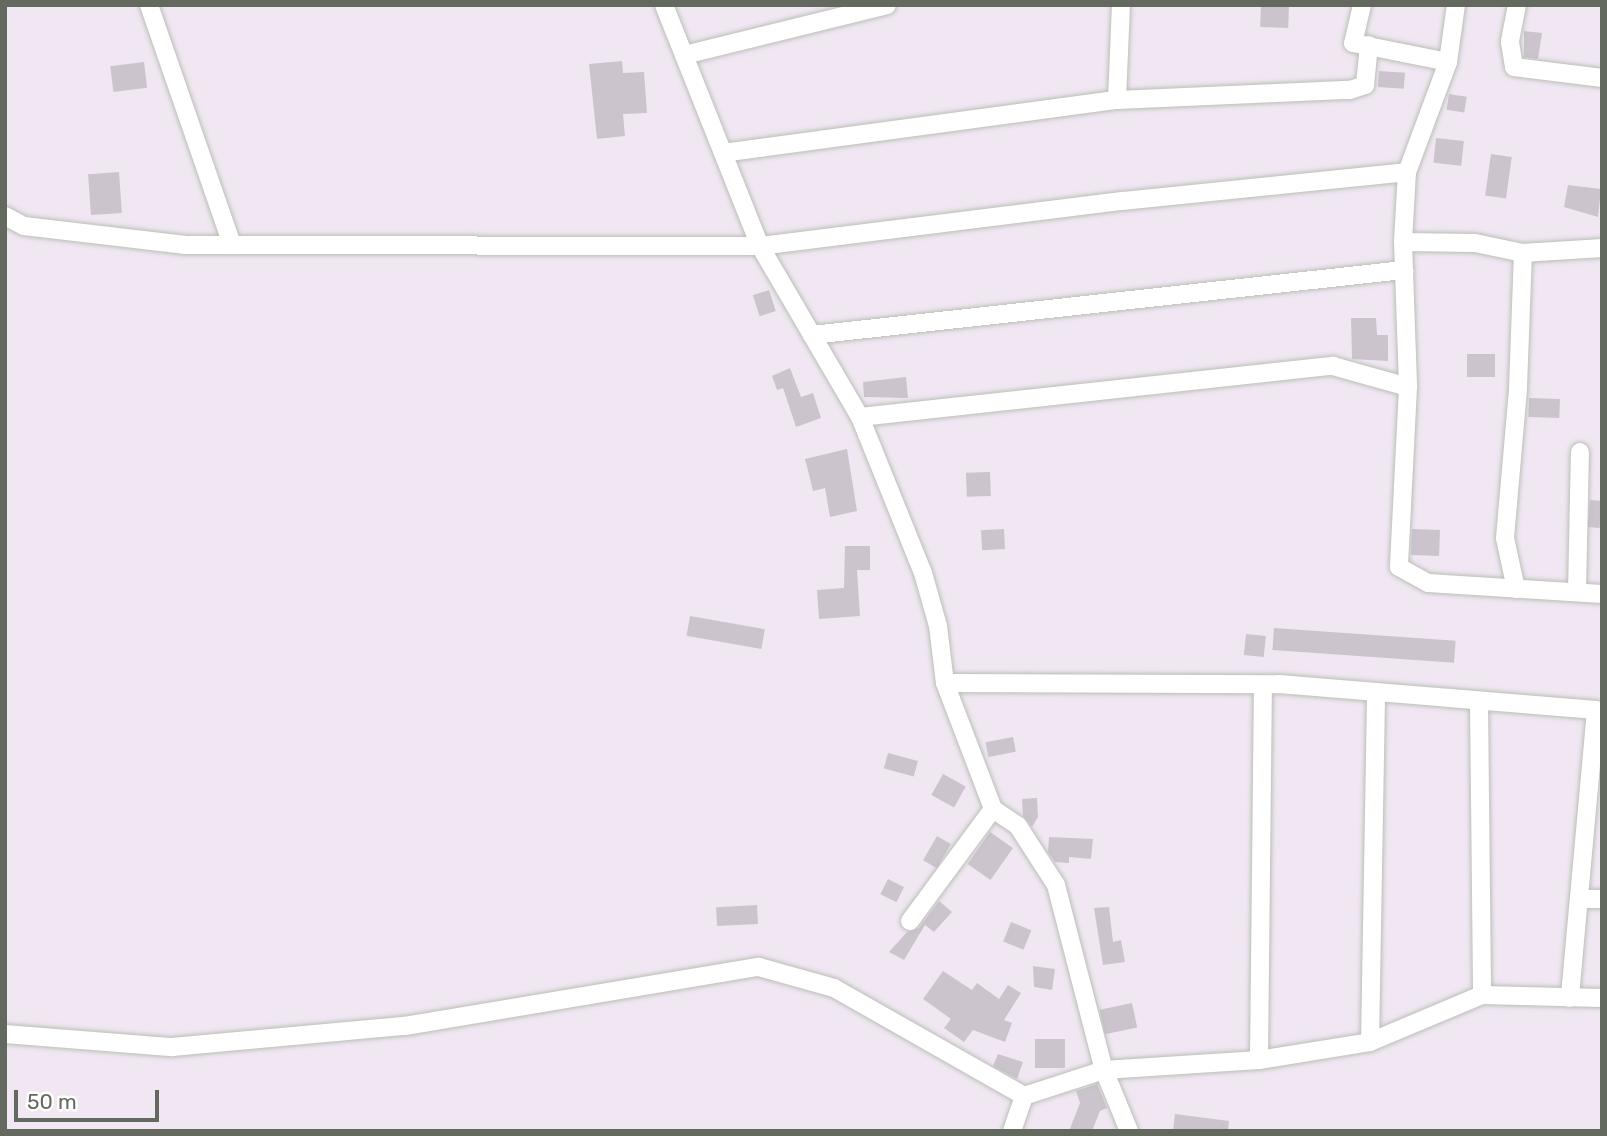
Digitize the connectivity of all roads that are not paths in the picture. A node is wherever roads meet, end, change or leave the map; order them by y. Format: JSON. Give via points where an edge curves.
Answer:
{"nodes":[{"id":1,"x":149,"y":5,"type":"edge"},
{"id":2,"x":664,"y":5,"type":"edge"},
{"id":3,"x":887,"y":5,"type":"edge"},
{"id":4,"x":1121,"y":5,"type":"edge"},
{"id":5,"x":1362,"y":5,"type":"edge"},
{"id":6,"x":1456,"y":5,"type":"edge"},
{"id":7,"x":1517,"y":5,"type":"edge"},
{"id":8,"x":1369,"y":46,"type":"junction"},
{"id":9,"x":684,"y":55,"type":"junction"},
{"id":10,"x":1448,"y":62,"type":"junction"},
{"id":11,"x":1602,"y":78,"type":"edge"},
{"id":12,"x":1117,"y":100,"type":"junction"},
{"id":13,"x":723,"y":153,"type":"junction"},
{"id":14,"x":1407,"y":172,"type":"junction"},
{"id":15,"x":5,"y":216,"type":"edge"},
{"id":16,"x":1403,"y":243,"type":"junction"},
{"id":17,"x":232,"y":245,"type":"junction"},
{"id":18,"x":760,"y":246,"type":"junction"},
{"id":19,"x":1602,"y":248,"type":"edge"},
{"id":20,"x":1523,"y":253,"type":"junction"},
{"id":21,"x":1404,"y":270,"type":"junction"},
{"id":22,"x":812,"y":335,"type":"junction"},
{"id":23,"x":1408,"y":387,"type":"junction"},
{"id":24,"x":860,"y":417,"type":"junction"},
{"id":25,"x":1580,"y":452,"type":"dead end"},
{"id":26,"x":1516,"y":589,"type":"junction"},
{"id":27,"x":1577,"y":592,"type":"junction"},
{"id":28,"x":1602,"y":594,"type":"edge"},
{"id":29,"x":945,"y":683,"type":"junction"},
{"id":30,"x":1263,"y":685,"type":"junction"},
{"id":31,"x":1376,"y":692,"type":"junction"},
{"id":32,"x":1479,"y":701,"type":"junction"},
{"id":33,"x":1595,"y":806,"type":"edge"},
{"id":34,"x":993,"y":809,"type":"junction"},
{"id":35,"x":1579,"y":899,"type":"junction"},
{"id":36,"x":1602,"y":899,"type":"edge"},
{"id":37,"x":910,"y":920,"type":"dead end"},
{"id":38,"x":1482,"y":995,"type":"junction"},
{"id":39,"x":1570,"y":998,"type":"junction"},
{"id":40,"x":1602,"y":998,"type":"edge"},
{"id":41,"x":5,"y":1034,"type":"edge"},
{"id":42,"x":1370,"y":1042,"type":"junction"},
{"id":43,"x":1259,"y":1060,"type":"junction"},
{"id":44,"x":1104,"y":1070,"type":"junction"},
{"id":45,"x":1024,"y":1096,"type":"junction"},
{"id":46,"x":1012,"y":1131,"type":"edge"},
{"id":47,"x":1129,"y":1131,"type":"edge"}],
"edges":[{"from":1,"to":17,"type":"street"},
{"from":2,"to":9,"type":"street"},
{"from":3,"to":9,"type":"street"},
{"from":4,"to":12,"type":"street"},
{"from":5,"to":8,"type":"street","via":[[1353,43]]},
{"from":6,"to":10,"type":"street"},
{"from":7,"to":11,"type":"street","via":[[1510,42],[1514,67]]},
{"from":8,"to":10,"type":"street"},
{"from":8,"to":12,"type":"street","via":[[1365,85],[1350,90]]},
{"from":9,"to":13,"type":"street"},
{"from":10,"to":14,"type":"street"},
{"from":12,"to":13,"type":"street"},
{"from":13,"to":18,"type":"street"},
{"from":14,"to":16,"type":"street"},
{"from":14,"to":18,"type":"street"},
{"from":15,"to":17,"type":"street","via":[[24,226],[186,245]]},
{"from":16,"to":20,"type":"street","via":[[1475,243]]},
{"from":16,"to":21,"type":"street"},
{"from":17,"to":18,"type":"street"},
{"from":18,"to":22,"type":"street"},
{"from":19,"to":20,"type":"street"},
{"from":20,"to":26,"type":"street","via":[[1518,388],[1505,538]]},
{"from":21,"to":22,"type":"street"},
{"from":21,"to":23,"type":"street"},
{"from":22,"to":24,"type":"street"},
{"from":23,"to":24,"type":"street","via":[[1333,366]]},
{"from":23,"to":26,"type":"street","via":[[1399,567],[1428,583]]},
{"from":24,"to":29,"type":"street","via":[[923,573],[938,626]]},
{"from":25,"to":27,"type":"street"},
{"from":26,"to":27,"type":"street"},
{"from":27,"to":28,"type":"street"},
{"from":29,"to":30,"type":"street"},
{"from":29,"to":34,"type":"street"},
{"from":30,"to":31,"type":"street"},
{"from":30,"to":43,"type":"street"},
{"from":31,"to":32,"type":"street"},
{"from":31,"to":42,"type":"street"},
{"from":32,"to":33,"type":"street","via":[[1596,710]]},
{"from":32,"to":38,"type":"street"},
{"from":33,"to":35,"type":"street"},
{"from":34,"to":37,"type":"street"},
{"from":34,"to":44,"type":"street","via":[[1018,826],[1056,885]]},
{"from":35,"to":36,"type":"street"},
{"from":35,"to":39,"type":"street"},
{"from":38,"to":39,"type":"street"},
{"from":38,"to":42,"type":"street"},
{"from":39,"to":40,"type":"street"},
{"from":41,"to":45,"type":"street","via":[[173,1048],[405,1026],[759,967],[834,988]]},
{"from":42,"to":43,"type":"street"},
{"from":43,"to":44,"type":"street"},
{"from":44,"to":45,"type":"street"},
{"from":44,"to":47,"type":"street"},
{"from":45,"to":46,"type":"street"}]}
